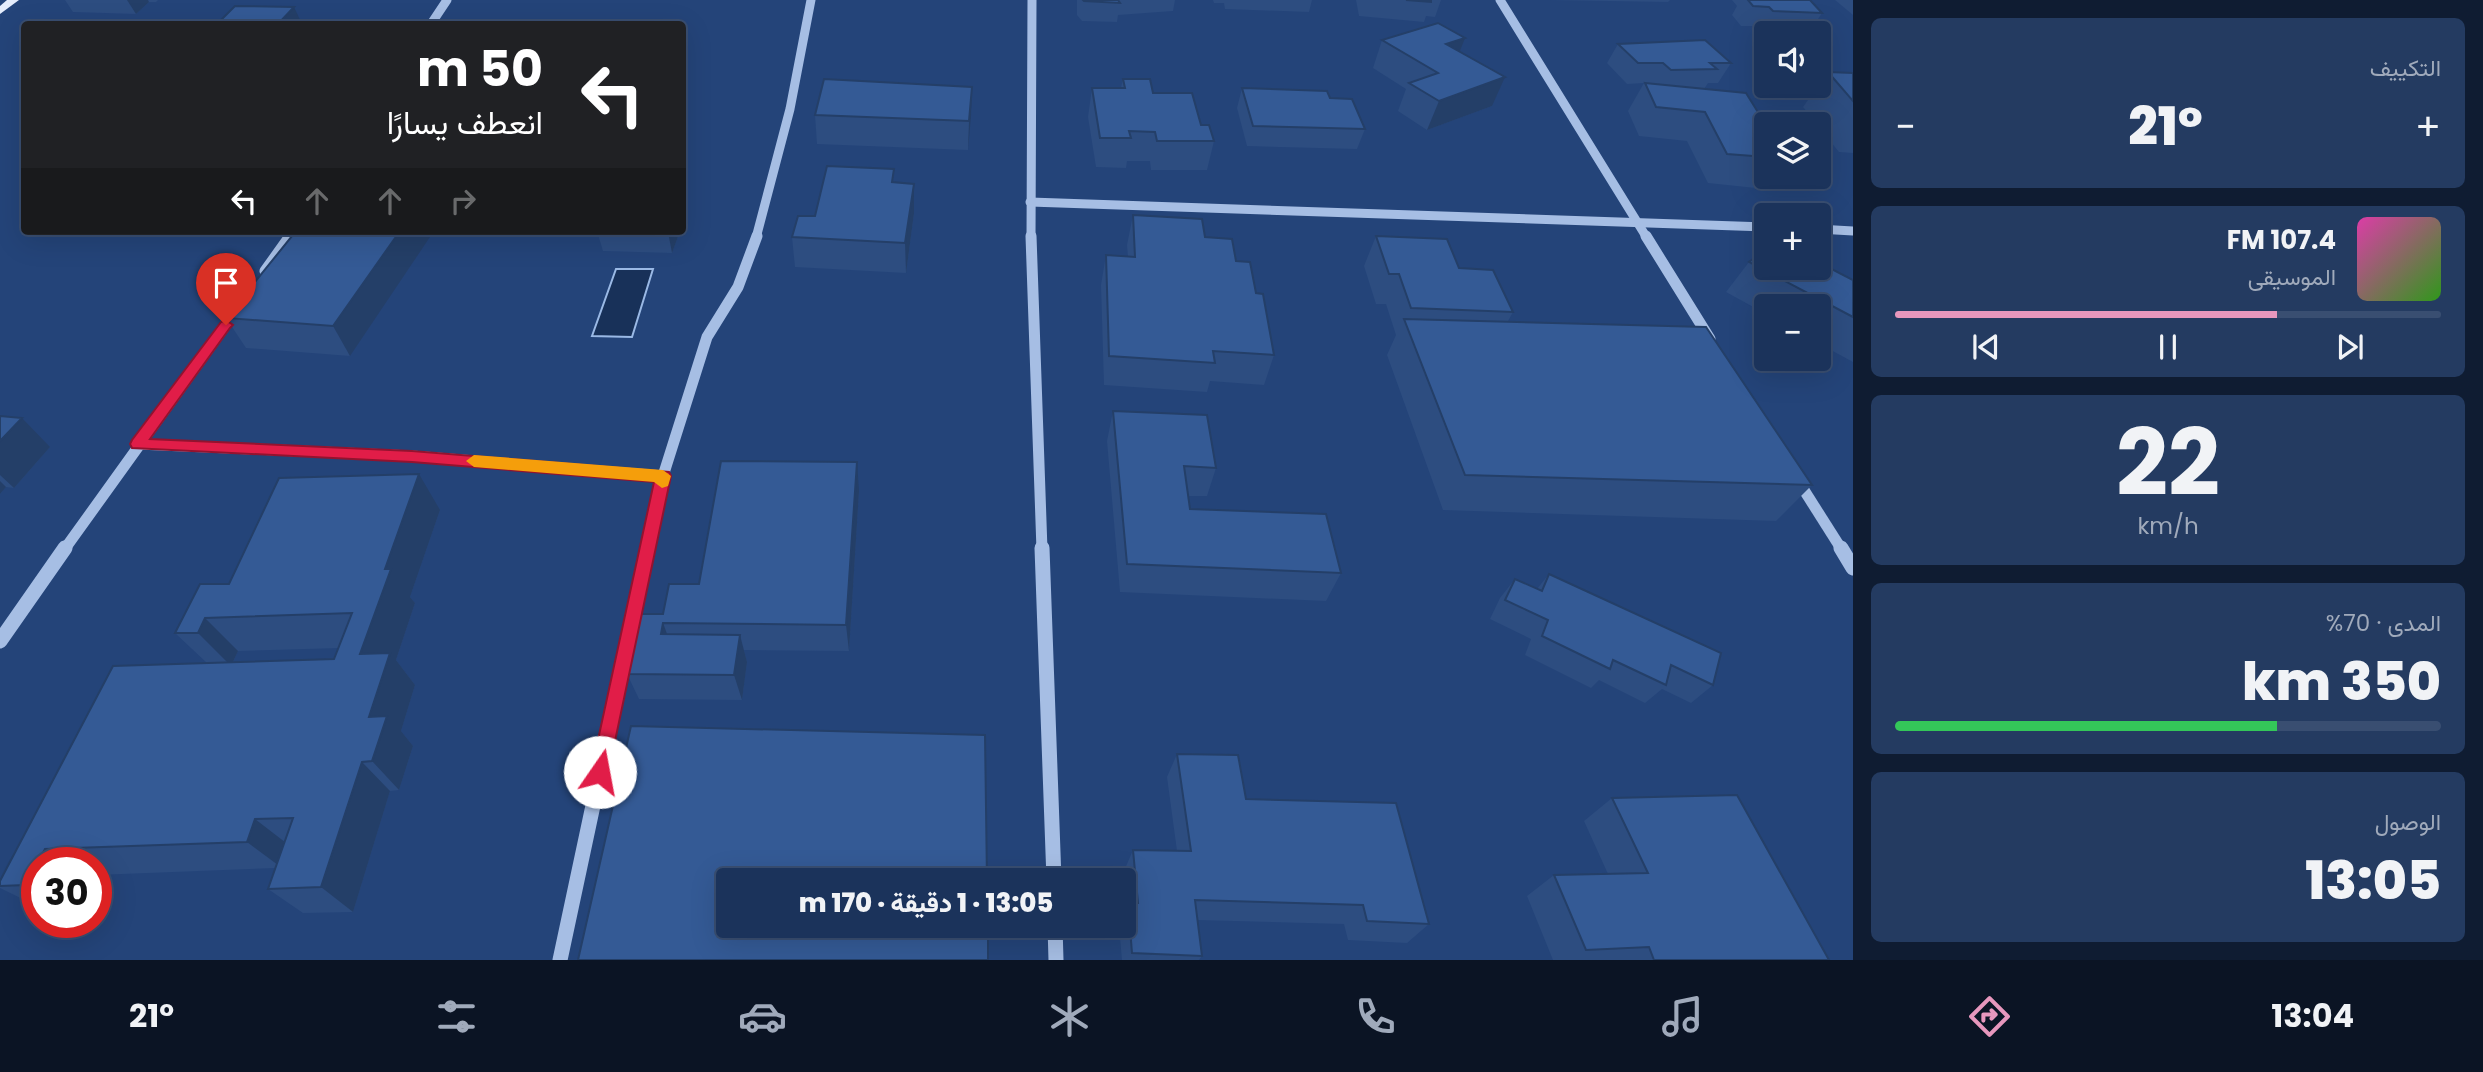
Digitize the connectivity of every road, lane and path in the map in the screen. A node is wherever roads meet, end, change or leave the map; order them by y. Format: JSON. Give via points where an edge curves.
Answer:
{"nodes":[{"id":1,"x":14,"y":0,"type":"edge"},
{"id":2,"x":447,"y":0,"type":"edge"},
{"id":3,"x":811,"y":0,"type":"edge"},
{"id":4,"x":1032,"y":0,"type":"edge"},
{"id":5,"x":1500,"y":0,"type":"edge"},
{"id":6,"x":0,"y":11,"type":"edge"},
{"id":7,"x":433,"y":21,"type":"edge"},
{"id":8,"x":1030,"y":202,"type":"junction"},
{"id":9,"x":1638,"y":223,"type":"junction"},
{"id":10,"x":1754,"y":228,"type":"edge"},
{"id":11,"x":1831,"y":230,"type":"edge"},
{"id":12,"x":1853,"y":231,"type":"edge"},
{"id":13,"x":291,"y":235,"type":"edge"},
{"id":14,"x":1717,"y":350,"type":"edge"},
{"id":15,"x":138,"y":444,"type":"junction"},
{"id":16,"x":1789,"y":465,"type":"edge"},
{"id":17,"x":663,"y":476,"type":"junction"},
{"id":18,"x":1853,"y":568,"type":"edge"},
{"id":19,"x":0,"y":641,"type":"edge"},
{"id":20,"x":1054,"y":868,"type":"edge"},
{"id":21,"x":1055,"y":938,"type":"edge"},
{"id":22,"x":560,"y":960,"type":"edge"},
{"id":23,"x":1056,"y":960,"type":"edge"}],
"edges":[{"from":1,"to":6,"type":"main road"},
{"from":2,"to":7,"type":"street"},
{"from":3,"to":17,"type":"street","via":[[790,109],[753,251],[738,287],[707,337]]},
{"from":4,"to":8,"type":"street"},
{"from":5,"to":9,"type":"street"},
{"from":8,"to":9,"type":"street"},
{"from":8,"to":20,"type":"street"},
{"from":9,"to":10,"type":"street"},
{"from":9,"to":14,"type":"street"},
{"from":11,"to":12,"type":"street"},
{"from":13,"to":15,"type":"street"},
{"from":15,"to":17,"type":"street","via":[[412,456]]},
{"from":15,"to":19,"type":"street"},
{"from":16,"to":18,"type":"street"},
{"from":17,"to":22,"type":"street"},
{"from":21,"to":23,"type":"street"}]}
